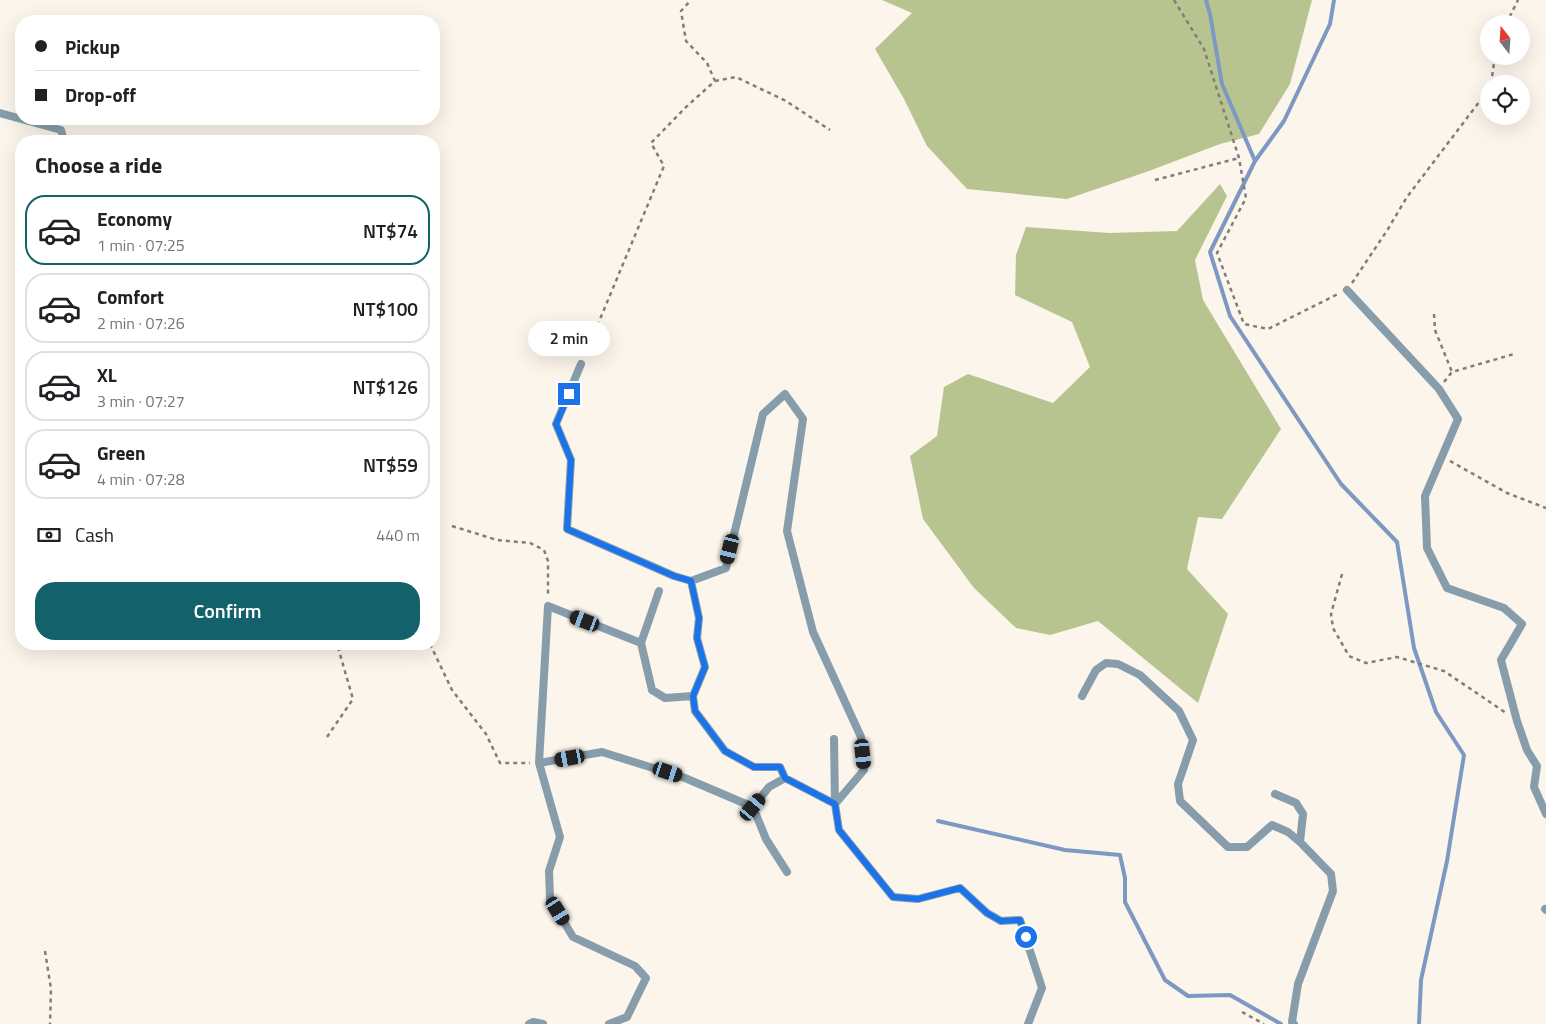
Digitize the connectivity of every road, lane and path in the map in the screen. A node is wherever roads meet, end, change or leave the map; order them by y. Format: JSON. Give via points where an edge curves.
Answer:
{"nodes":[{"id":1,"x":691,"y":0,"type":"edge"},
{"id":2,"x":1174,"y":0,"type":"edge"},
{"id":3,"x":1518,"y":0,"type":"edge"},
{"id":4,"x":1510,"y":15,"type":"edge"},
{"id":5,"x":715,"y":81,"type":"junction"},
{"id":6,"x":1480,"y":101,"type":"edge"},
{"id":7,"x":0,"y":112,"type":"edge"},
{"id":8,"x":15,"y":116,"type":"edge"},
{"id":9,"x":44,"y":125,"type":"edge"},
{"id":10,"x":830,"y":130,"type":"dead end"},
{"id":11,"x":62,"y":135,"type":"edge"},
{"id":12,"x":1239,"y":158,"type":"junction"},
{"id":13,"x":1155,"y":180,"type":"dead end"},
{"id":14,"x":1347,"y":290,"type":"junction"},
{"id":15,"x":1434,"y":314,"type":"dead end"},
{"id":16,"x":1514,"y":354,"type":"dead end"},
{"id":17,"x":581,"y":364,"type":"joint"},
{"id":18,"x":1452,"y":372,"type":"junction"},
{"id":19,"x":1439,"y":389,"type":"junction"},
{"id":20,"x":1442,"y":457,"type":"junction"},
{"id":21,"x":1546,"y":508,"type":"edge"},
{"id":22,"x":452,"y":526,"type":"dead end"},
{"id":23,"x":1342,"y":574,"type":"dead end"},
{"id":24,"x":691,"y":581,"type":"junction"},
{"id":25,"x":659,"y":591,"type":"dead end"},
{"id":26,"x":548,"y":606,"type":"junction"},
{"id":27,"x":641,"y":643,"type":"junction"},
{"id":28,"x":339,"y":650,"type":"edge"},
{"id":29,"x":433,"y":650,"type":"edge"},
{"id":30,"x":693,"y":696,"type":"junction"},
{"id":31,"x":1082,"y":696,"type":"dead end"},
{"id":32,"x":1517,"y":721,"type":"junction"},
{"id":33,"x":327,"y":737,"type":"dead end"},
{"id":34,"x":834,"y":739,"type":"dead end"},
{"id":35,"x":539,"y":763,"type":"junction"},
{"id":36,"x":785,"y":778,"type":"junction"},
{"id":37,"x":1275,"y":794,"type":"dead end"},
{"id":38,"x":835,"y":804,"type":"junction"},
{"id":39,"x":753,"y":807,"type":"junction"},
{"id":40,"x":1546,"y":814,"type":"edge"},
{"id":41,"x":1300,"y":842,"type":"junction"},
{"id":42,"x":787,"y":872,"type":"dead end"},
{"id":43,"x":45,"y":951,"type":"dead end"},
{"id":44,"x":1242,"y":1012,"type":"dead end"},
{"id":45,"x":50,"y":1024,"type":"edge"},
{"id":46,"x":529,"y":1024,"type":"edge"},
{"id":47,"x":543,"y":1024,"type":"edge"},
{"id":48,"x":609,"y":1024,"type":"edge"},
{"id":49,"x":1028,"y":1024,"type":"edge"},
{"id":50,"x":1264,"y":1024,"type":"edge"},
{"id":51,"x":1294,"y":1024,"type":"edge"}],
"edges":[{"from":1,"to":5,"type":"path","via":[[681,11],[686,41],[707,63]]},
{"from":2,"to":12,"type":"path","via":[[1204,49]]},
{"from":3,"to":4,"type":"path"},
{"from":5,"to":10,"type":"path","via":[[736,77],[786,101]]},
{"from":5,"to":17,"type":"path","via":[[651,143],[664,166]]},
{"from":6,"to":14,"type":"path","via":[[1407,197]]},
{"from":7,"to":8,"type":"lane"},
{"from":9,"to":11,"type":"lane","via":[[61,130]]},
{"from":12,"to":13,"type":"path"},
{"from":12,"to":14,"type":"path","via":[[1246,198],[1217,253],[1244,324],[1268,329]]},
{"from":14,"to":19,"type":"lane"},
{"from":15,"to":18,"type":"path","via":[[1435,330]]},
{"from":16,"to":18,"type":"path"},
{"from":17,"to":24,"type":"lane","via":[[556,424],[571,460],[567,529]]},
{"from":18,"to":19,"type":"path"},
{"from":19,"to":20,"type":"lane","via":[[1458,419]]},
{"from":20,"to":21,"type":"path","via":[[1507,493]]},
{"from":20,"to":32,"type":"lane","via":[[1425,496],[1427,548],[1447,588],[1504,608],[1522,624],[1501,660]]},
{"from":22,"to":26,"type":"path","via":[[497,540],[530,543],[544,550],[548,561]]},
{"from":23,"to":32,"type":"path","via":[[1331,614],[1333,628],[1349,656],[1366,663],[1397,657],[1444,671]]},
{"from":24,"to":30,"type":"lane","via":[[699,618],[697,638],[705,667]]},
{"from":24,"to":38,"type":"lane","via":[[726,568],[763,414],[785,394],[803,419],[787,532],[813,632],[861,737],[864,770]]},
{"from":25,"to":27,"type":"lane"},
{"from":26,"to":27,"type":"lane"},
{"from":26,"to":35,"type":"lane"},
{"from":27,"to":30,"type":"lane","via":[[652,690],[665,698]]},
{"from":28,"to":33,"type":"path","via":[[353,699]]},
{"from":29,"to":35,"type":"path","via":[[452,690],[486,734],[500,762]]},
{"from":30,"to":36,"type":"lane","via":[[695,711],[725,751],[754,767],[780,767]]},
{"from":31,"to":41,"type":"lane","via":[[1096,670],[1106,663],[1118,664],[1140,676],[1179,711],[1193,740],[1178,784],[1180,801],[1228,847],[1247,847],[1272,825]]},
{"from":32,"to":40,"type":"lane","via":[[1536,766],[1534,787]]},
{"from":34,"to":38,"type":"lane"},
{"from":35,"to":39,"type":"lane","via":[[602,752],[685,778]]},
{"from":35,"to":48,"type":"lane","via":[[560,837],[549,871],[550,899],[574,937],[635,966],[646,978],[627,1017]]},
{"from":36,"to":38,"type":"lane"},
{"from":36,"to":39,"type":"lane","via":[[769,787]]},
{"from":37,"to":41,"type":"lane","via":[[1296,804],[1303,814]]},
{"from":38,"to":49,"type":"lane","via":[[839,830],[893,897],[918,899],[960,888],[987,913],[1001,921],[1020,920],[1042,988]]},
{"from":39,"to":42,"type":"lane","via":[[766,839]]},
{"from":41,"to":51,"type":"lane","via":[[1331,874],[1333,891],[1298,984]]},
{"from":43,"to":45,"type":"path","via":[[51,989]]},
{"from":44,"to":50,"type":"path"},
{"from":46,"to":47,"type":"lane"}]}
